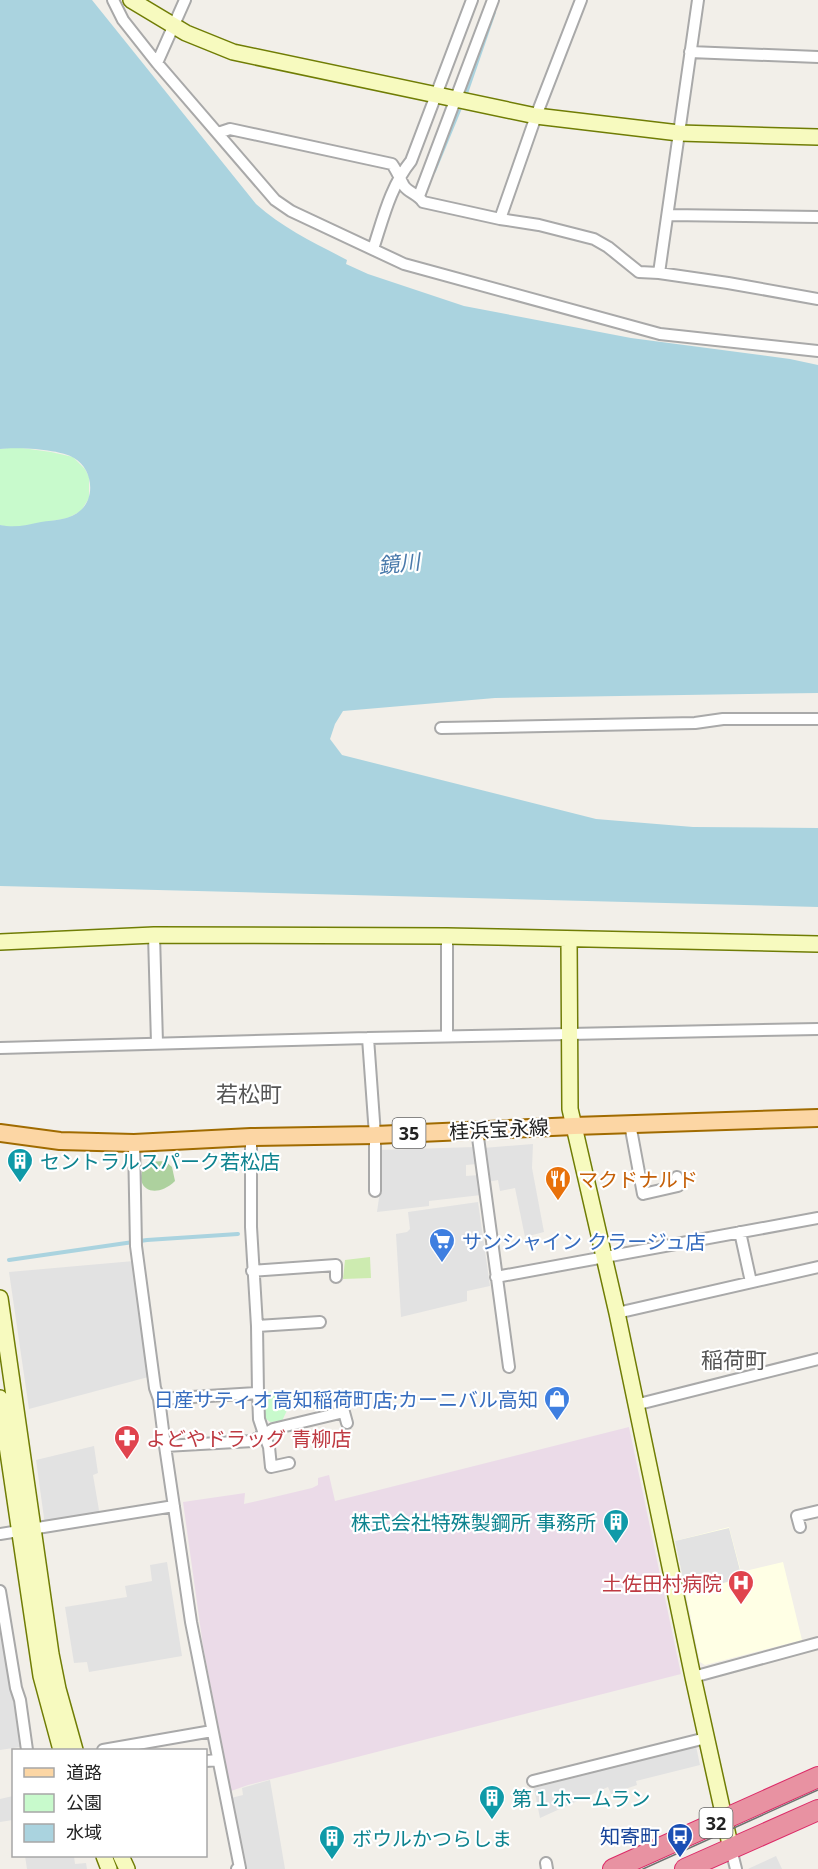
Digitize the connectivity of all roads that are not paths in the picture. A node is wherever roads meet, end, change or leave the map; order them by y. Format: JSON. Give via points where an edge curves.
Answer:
{"nodes":[{"id":1,"x":113,"y":0,"type":"edge"},
{"id":2,"x":131,"y":0,"type":"edge"},
{"id":3,"x":185,"y":0,"type":"edge"},
{"id":4,"x":472,"y":0,"type":"edge"},
{"id":5,"x":493,"y":0,"type":"edge"},
{"id":6,"x":581,"y":0,"type":"edge"},
{"id":7,"x":698,"y":0,"type":"edge"},
{"id":8,"x":173,"y":27,"type":"junction"},
{"id":9,"x":690,"y":52,"type":"junction"},
{"id":10,"x":818,"y":57,"type":"edge"},
{"id":11,"x":158,"y":63,"type":"junction"},
{"id":12,"x":436,"y":95,"type":"junction"},
{"id":13,"x":456,"y":99,"type":"junction"},
{"id":14,"x":536,"y":116,"type":"junction"},
{"id":15,"x":218,"y":133,"type":"junction"},
{"id":16,"x":679,"y":133,"type":"junction"},
{"id":17,"x":818,"y":137,"type":"edge"},
{"id":18,"x":400,"y":175,"type":"junction"},
{"id":19,"x":419,"y":196,"type":"junction"},
{"id":20,"x":668,"y":215,"type":"junction"},
{"id":21,"x":818,"y":217,"type":"edge"},
{"id":22,"x":500,"y":219,"type":"junction"},
{"id":23,"x":373,"y":249,"type":"junction"},
{"id":24,"x":659,"y":273,"type":"junction"},
{"id":25,"x":818,"y":298,"type":"edge"},
{"id":26,"x":818,"y":351,"type":"edge"},
{"id":27,"x":818,"y":719,"type":"edge"},
{"id":28,"x":441,"y":728,"type":"dead end"},
{"id":29,"x":153,"y":934,"type":"junction"},
{"id":30,"x":447,"y":936,"type":"junction"},
{"id":31,"x":569,"y":939,"type":"junction"},
{"id":32,"x":0,"y":942,"type":"edge"},
{"id":33,"x":818,"y":944,"type":"edge"},
{"id":34,"x":818,"y":1029,"type":"edge"},
{"id":35,"x":570,"y":1034,"type":"junction"},
{"id":36,"x":447,"y":1036,"type":"junction"},
{"id":37,"x":368,"y":1038,"type":"junction"},
{"id":38,"x":157,"y":1043,"type":"junction"},
{"id":39,"x":0,"y":1048,"type":"edge"},
{"id":40,"x":818,"y":1118,"type":"edge"},
{"id":41,"x":630,"y":1124,"type":"junction"},
{"id":42,"x":574,"y":1126,"type":"junction"},
{"id":43,"x":477,"y":1130,"type":"junction"},
{"id":44,"x":0,"y":1134,"type":"edge"},
{"id":45,"x":375,"y":1135,"type":"junction"},
{"id":46,"x":251,"y":1137,"type":"junction"},
{"id":47,"x":134,"y":1143,"type":"junction"},
{"id":48,"x":677,"y":1177,"type":"dead end"},
{"id":49,"x":375,"y":1191,"type":"dead end"},
{"id":50,"x":818,"y":1218,"type":"edge"},
{"id":51,"x":740,"y":1232,"type":"junction"},
{"id":52,"x":604,"y":1257,"type":"junction"},
{"id":53,"x":818,"y":1267,"type":"edge"},
{"id":54,"x":252,"y":1271,"type":"junction"},
{"id":55,"x":336,"y":1277,"type":"dead end"},
{"id":56,"x":496,"y":1277,"type":"junction"},
{"id":57,"x":751,"y":1282,"type":"junction"},
{"id":58,"x":0,"y":1298,"type":"edge"},
{"id":59,"x":617,"y":1313,"type":"junction"},
{"id":60,"x":320,"y":1322,"type":"dead end"},
{"id":61,"x":257,"y":1326,"type":"junction"},
{"id":62,"x":818,"y":1359,"type":"edge"},
{"id":63,"x":509,"y":1367,"type":"dead end"},
{"id":64,"x":258,"y":1393,"type":"junction"},
{"id":65,"x":0,"y":1398,"type":"edge"},
{"id":66,"x":159,"y":1399,"type":"junction"},
{"id":67,"x":635,"y":1405,"type":"junction"},
{"id":68,"x":2,"y":1422,"type":"edge"},
{"id":69,"x":347,"y":1424,"type":"dead end"},
{"id":70,"x":264,"y":1434,"type":"junction"},
{"id":71,"x":165,"y":1446,"type":"junction"},
{"id":72,"x":290,"y":1463,"type":"dead end"},
{"id":73,"x":174,"y":1506,"type":"junction"},
{"id":74,"x":818,"y":1511,"type":"edge"},
{"id":75,"x":800,"y":1527,"type":"dead end"},
{"id":76,"x":26,"y":1529,"type":"junction"},
{"id":77,"x":0,"y":1534,"type":"edge"},
{"id":78,"x":0,"y":1591,"type":"edge"},
{"id":79,"x":818,"y":1643,"type":"edge"},
{"id":80,"x":693,"y":1677,"type":"junction"},
{"id":81,"x":212,"y":1731,"type":"junction"},
{"id":82,"x":706,"y":1738,"type":"junction"},
{"id":83,"x":27,"y":1749,"type":"edge"},
{"id":84,"x":61,"y":1749,"type":"edge"},
{"id":85,"x":75,"y":1749,"type":"edge"},
{"id":86,"x":109,"y":1749,"type":"edge"},
{"id":87,"x":218,"y":1760,"type":"junction"},
{"id":88,"x":207,"y":1761,"type":"edge"},
{"id":89,"x":818,"y":1777,"type":"edge"},
{"id":90,"x":533,"y":1781,"type":"dead end"},
{"id":91,"x":818,"y":1810,"type":"edge"},
{"id":92,"x":724,"y":1820,"type":"junction"},
{"id":93,"x":731,"y":1849,"type":"junction"},
{"id":94,"x":239,"y":1869,"type":"edge"},
{"id":95,"x":613,"y":1869,"type":"edge"},
{"id":96,"x":685,"y":1869,"type":"edge"},
{"id":97,"x":736,"y":1869,"type":"edge"}],
"edges":[{"from":1,"to":11,"type":"street","via":[[123,20]]},
{"from":2,"to":8,"type":"street"},
{"from":3,"to":8,"type":"street"},
{"from":4,"to":12,"type":"street"},
{"from":5,"to":13,"type":"street"},
{"from":6,"to":14,"type":"street"},
{"from":7,"to":9,"type":"street"},
{"from":8,"to":11,"type":"street"},
{"from":8,"to":12,"type":"street","via":[[233,52]]},
{"from":9,"to":10,"type":"street"},
{"from":9,"to":16,"type":"street"},
{"from":11,"to":15,"type":"street"},
{"from":12,"to":13,"type":"street"},
{"from":12,"to":18,"type":"street","via":[[411,161]]},
{"from":13,"to":14,"type":"street"},
{"from":13,"to":19,"type":"street"},
{"from":14,"to":16,"type":"street"},
{"from":14,"to":22,"type":"street"},
{"from":15,"to":18,"type":"street","via":[[230,129],[392,164]]},
{"from":15,"to":23,"type":"street","via":[[275,200]]},
{"from":16,"to":17,"type":"street"},
{"from":16,"to":20,"type":"street"},
{"from":18,"to":19,"type":"street","via":[[405,188]]},
{"from":18,"to":23,"type":"street"},
{"from":19,"to":22,"type":"street","via":[[423,202]]},
{"from":20,"to":21,"type":"street"},
{"from":20,"to":24,"type":"street"},
{"from":22,"to":24,"type":"street","via":[[594,239],[639,272]]},
{"from":23,"to":26,"type":"street","via":[[404,264],[660,334]]},
{"from":24,"to":25,"type":"street"},
{"from":27,"to":28,"type":"street"},
{"from":29,"to":30,"type":"street"},
{"from":29,"to":32,"type":"street"},
{"from":29,"to":38,"type":"street"},
{"from":30,"to":31,"type":"street"},
{"from":30,"to":36,"type":"street"},
{"from":31,"to":33,"type":"street"},
{"from":31,"to":35,"type":"street"},
{"from":34,"to":35,"type":"street"},
{"from":35,"to":36,"type":"street"},
{"from":35,"to":42,"type":"street","via":[[570,1108]]},
{"from":36,"to":37,"type":"street"},
{"from":37,"to":38,"type":"street"},
{"from":37,"to":45,"type":"street"},
{"from":38,"to":39,"type":"street"},
{"from":40,"to":41,"type":"main road","name":"桂浜宝永線","number":"35"},
{"from":41,"to":42,"type":"main road","name":"桂浜宝永線","number":"35"},
{"from":41,"to":48,"type":"street","via":[[643,1194],[678,1186]]},
{"from":42,"to":43,"type":"main road","name":"桂浜宝永線","number":"35"},
{"from":42,"to":52,"type":"street"},
{"from":43,"to":45,"type":"main road","name":"桂浜宝永線","number":"35"},
{"from":43,"to":56,"type":"street"},
{"from":44,"to":47,"type":"main road","name":"桂浜宝永線","number":"35"},
{"from":45,"to":46,"type":"main road","name":"桂浜宝永線","number":"35"},
{"from":45,"to":49,"type":"street"},
{"from":46,"to":47,"type":"main road","name":"桂浜宝永線","number":"35"},
{"from":46,"to":54,"type":"street"},
{"from":47,"to":66,"type":"street","via":[[136,1242]]},
{"from":50,"to":51,"type":"street"},
{"from":51,"to":52,"type":"street"},
{"from":51,"to":57,"type":"street"},
{"from":52,"to":56,"type":"street"},
{"from":52,"to":59,"type":"street"},
{"from":53,"to":57,"type":"street"},
{"from":54,"to":55,"type":"street","via":[[336,1265]]},
{"from":54,"to":61,"type":"street"},
{"from":56,"to":63,"type":"street"},
{"from":57,"to":59,"type":"street"},
{"from":58,"to":76,"type":"street"},
{"from":59,"to":67,"type":"street"},
{"from":60,"to":61,"type":"street"},
{"from":61,"to":64,"type":"street"},
{"from":62,"to":67,"type":"street"},
{"from":64,"to":66,"type":"street"},
{"from":64,"to":70,"type":"street"},
{"from":65,"to":68,"type":"street"},
{"from":66,"to":71,"type":"street"},
{"from":67,"to":80,"type":"street"},
{"from":68,"to":76,"type":"street"},
{"from":69,"to":70,"type":"street","via":[[344,1412]]},
{"from":70,"to":71,"type":"street","via":[[253,1441]]},
{"from":70,"to":72,"type":"street","via":[[271,1467]]},
{"from":71,"to":73,"type":"street"},
{"from":73,"to":76,"type":"street"},
{"from":73,"to":81,"type":"street"},
{"from":74,"to":75,"type":"street","via":[[797,1516]]},
{"from":76,"to":77,"type":"street"},
{"from":76,"to":84,"type":"street","via":[[41,1676]]},
{"from":76,"to":85,"type":"street","via":[[58,1689]]},
{"from":78,"to":83,"type":"street"},
{"from":79,"to":80,"type":"street"},
{"from":80,"to":82,"type":"street"},
{"from":81,"to":86,"type":"street"},
{"from":81,"to":87,"type":"street"},
{"from":82,"to":90,"type":"street"},
{"from":82,"to":92,"type":"street"},
{"from":87,"to":88,"type":"street"},
{"from":87,"to":94,"type":"street"},
{"from":89,"to":92,"type":"highway","number":"32"},
{"from":91,"to":93,"type":"highway","number":"32"},
{"from":92,"to":93,"type":"street"},
{"from":92,"to":95,"type":"highway","number":"32"},
{"from":93,"to":96,"type":"highway","number":"32"},
{"from":93,"to":97,"type":"street"}]}
